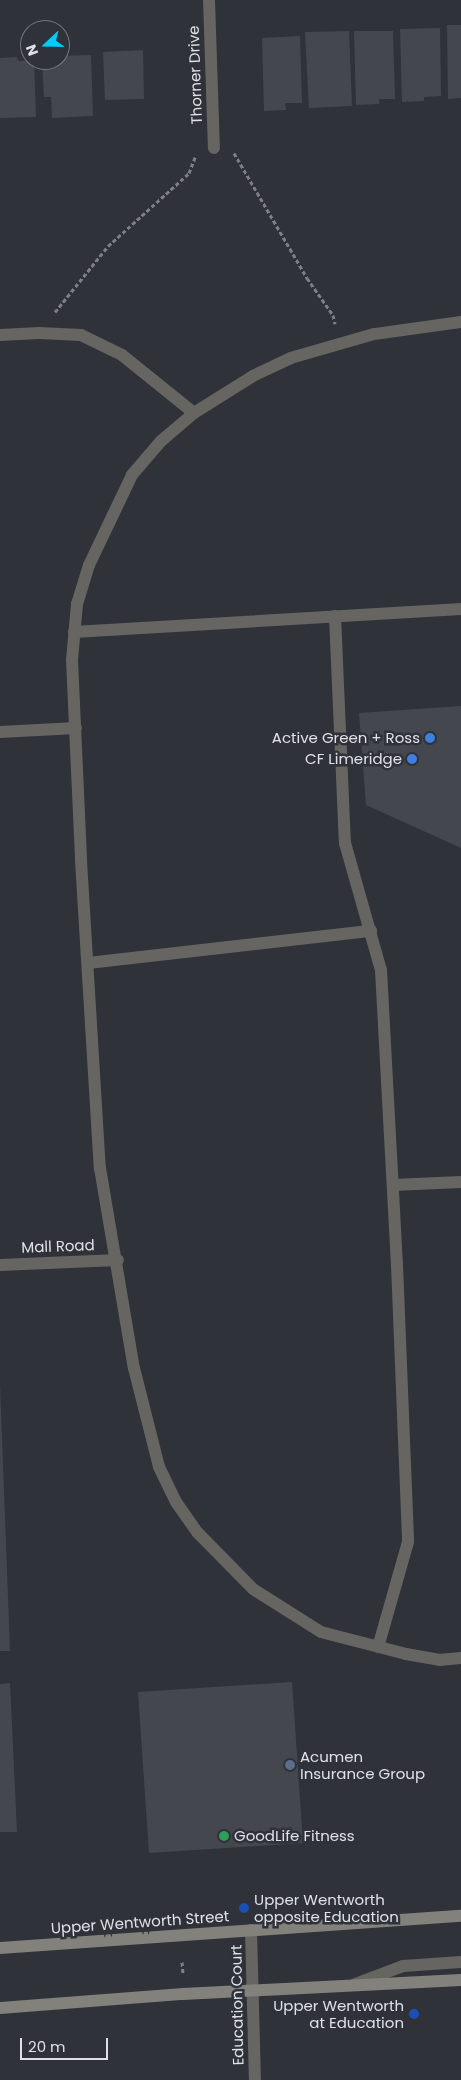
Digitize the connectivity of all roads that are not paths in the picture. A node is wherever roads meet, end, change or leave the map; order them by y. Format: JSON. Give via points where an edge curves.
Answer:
{"nodes":[{"id":1,"x":209,"y":0,"type":"edge"},
{"id":2,"x":214,"y":148,"type":"road end"},
{"id":3,"x":461,"y":322,"type":"edge"},
{"id":4,"x":0,"y":335,"type":"edge"},
{"id":5,"x":194,"y":414,"type":"junction"},
{"id":6,"x":461,"y":609,"type":"edge"},
{"id":7,"x":335,"y":616,"type":"junction"},
{"id":8,"x":74,"y":632,"type":"junction"},
{"id":9,"x":76,"y":728,"type":"junction"},
{"id":10,"x":0,"y":732,"type":"edge"},
{"id":11,"x":371,"y":931,"type":"junction"},
{"id":12,"x":88,"y":963,"type":"junction"},
{"id":13,"x":461,"y":1182,"type":"edge"},
{"id":14,"x":393,"y":1185,"type":"junction"},
{"id":15,"x":118,"y":1260,"type":"junction"},
{"id":16,"x":0,"y":1265,"type":"edge"},
{"id":17,"x":378,"y":1647,"type":"junction"},
{"id":18,"x":461,"y":1658,"type":"edge"},
{"id":19,"x":461,"y":1916,"type":"edge"},
{"id":20,"x":251,"y":1930,"type":"junction"},
{"id":21,"x":0,"y":1948,"type":"edge"},
{"id":22,"x":461,"y":1962,"type":"edge"},
{"id":23,"x":461,"y":1980,"type":"edge"},
{"id":24,"x":350,"y":1985,"type":"junction"},
{"id":25,"x":253,"y":1991,"type":"junction"},
{"id":26,"x":0,"y":2008,"type":"edge"},
{"id":27,"x":255,"y":2080,"type":"edge"}],
"edges":[{"from":1,"to":2,"type":"street","name":"Thorner Drive"},
{"from":3,"to":5,"type":"street","via":[[374,334],[291,358],[253,376]]},
{"from":4,"to":5,"type":"street","via":[[81,336],[103,344],[122,355]]},
{"from":5,"to":8,"type":"street","via":[[161,441],[132,475],[89,565],[77,604]]},
{"from":6,"to":7,"type":"street"},
{"from":7,"to":8,"type":"street"},
{"from":7,"to":11,"type":"street","via":[[345,843]]},
{"from":8,"to":9,"type":"street","via":[[72,660]]},
{"from":9,"to":10,"type":"street"},
{"from":9,"to":12,"type":"street"},
{"from":11,"to":12,"type":"street"},
{"from":11,"to":14,"type":"street","via":[[381,970]]},
{"from":12,"to":15,"type":"street","via":[[100,1168]]},
{"from":13,"to":14,"type":"street"},
{"from":14,"to":17,"type":"street","via":[[408,1542]]},
{"from":15,"to":16,"type":"street","name":"Mall Road"},
{"from":15,"to":17,"type":"street","via":[[134,1368],[159,1467],[176,1502],[198,1533],[253,1589],[321,1632]]},
{"from":17,"to":18,"type":"street","via":[[439,1660]]},
{"from":19,"to":20,"type":"main road","name":"Upper Wentworth Street"},
{"from":20,"to":21,"type":"main road","name":"Upper Wentworth Street"},
{"from":20,"to":25,"type":"street","name":"Education Court"},
{"from":22,"to":24,"type":"street","via":[[403,1966]]},
{"from":23,"to":24,"type":"main road"},
{"from":24,"to":25,"type":"main road"},
{"from":25,"to":26,"type":"main road"},
{"from":25,"to":27,"type":"street","name":"Education Court"}]}
